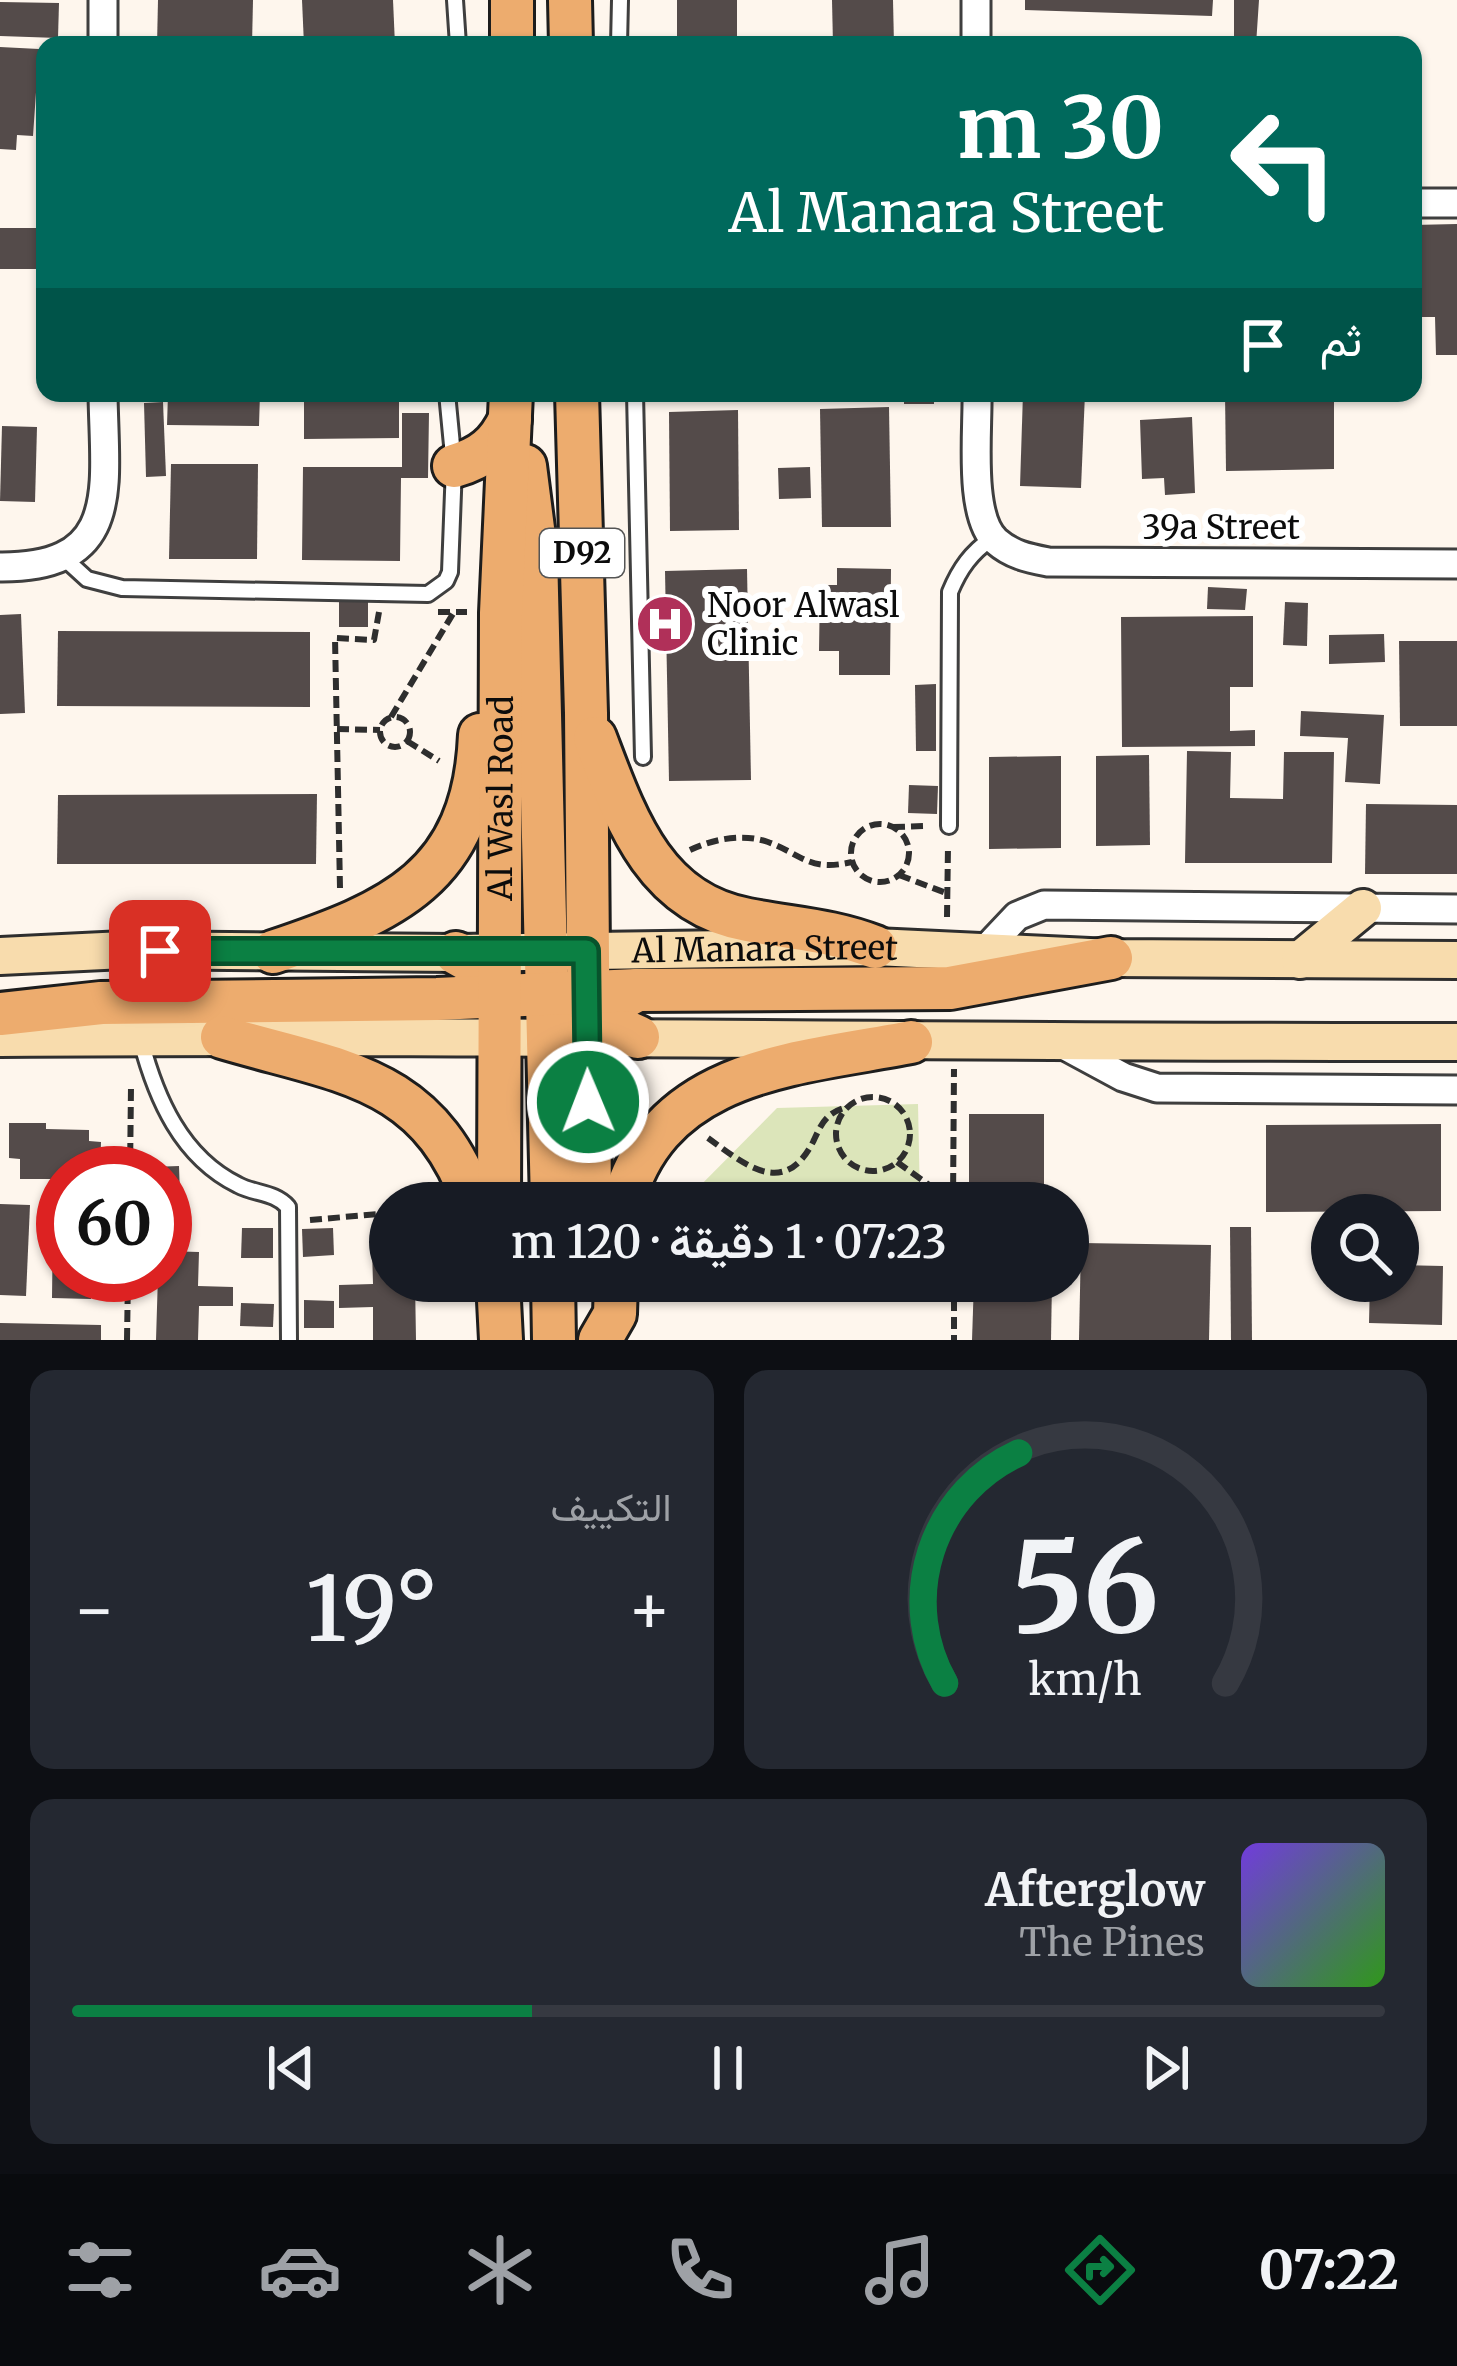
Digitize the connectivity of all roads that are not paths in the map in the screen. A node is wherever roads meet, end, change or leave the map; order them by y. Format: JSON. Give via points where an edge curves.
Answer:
{"nodes":[{"id":1,"x":103,"y":0,"type":"edge"},
{"id":2,"x":455,"y":0,"type":"edge"},
{"id":3,"x":512,"y":0,"type":"edge"},
{"id":4,"x":571,"y":0,"type":"edge"},
{"id":5,"x":620,"y":0,"type":"edge"},
{"id":6,"x":976,"y":0,"type":"edge"},
{"id":7,"x":103,"y":36,"type":"edge"},
{"id":8,"x":457,"y":36,"type":"edge"},
{"id":9,"x":512,"y":36,"type":"edge"},
{"id":10,"x":571,"y":36,"type":"edge"},
{"id":11,"x":619,"y":36,"type":"edge"},
{"id":12,"x":976,"y":36,"type":"edge"},
{"id":13,"x":1422,"y":203,"type":"edge"},
{"id":14,"x":1457,"y":203,"type":"edge"},
{"id":15,"x":104,"y":402,"type":"edge"},
{"id":16,"x":448,"y":402,"type":"edge"},
{"id":17,"x":578,"y":402,"type":"edge"},
{"id":18,"x":634,"y":402,"type":"edge"},
{"id":19,"x":977,"y":402,"type":"edge"},
{"id":20,"x":511,"y":406,"type":"edge"},
{"id":21,"x":454,"y":466,"type":"junction"},
{"id":22,"x":992,"y":538,"type":"junction"},
{"id":23,"x":64,"y":558,"type":"junction"},
{"id":24,"x":1457,"y":564,"type":"edge"},
{"id":25,"x":0,"y":567,"type":"edge"},
{"id":26,"x":477,"y":625,"type":"junction"},
{"id":27,"x":586,"y":713,"type":"junction"},
{"id":28,"x":643,"y":757,"type":"dead end"},
{"id":29,"x":949,"y":826,"type":"road end"},
{"id":30,"x":566,"y":907,"type":"junction"},
{"id":31,"x":1363,"y":908,"type":"junction"},
{"id":32,"x":1457,"y":909,"type":"edge"},
{"id":33,"x":875,"y":947,"type":"junction"},
{"id":34,"x":274,"y":952,"type":"junction"},
{"id":35,"x":500,"y":952,"type":"junction"},
{"id":36,"x":983,"y":952,"type":"junction"},
{"id":37,"x":456,"y":953,"type":"junction"},
{"id":38,"x":0,"y":956,"type":"edge"},
{"id":39,"x":1111,"y":958,"type":"junction"},
{"id":40,"x":1300,"y":959,"type":"junction"},
{"id":41,"x":1457,"y":960,"type":"edge"},
{"id":42,"x":567,"y":972,"type":"junction"},
{"id":43,"x":637,"y":990,"type":"junction"},
{"id":44,"x":478,"y":996,"type":"junction"},
{"id":45,"x":0,"y":1014,"type":"edge"},
{"id":46,"x":136,"y":1037,"type":"junction"},
{"id":47,"x":222,"y":1037,"type":"junction"},
{"id":48,"x":638,"y":1037,"type":"junction"},
{"id":49,"x":0,"y":1038,"type":"edge"},
{"id":50,"x":498,"y":1038,"type":"junction"},
{"id":51,"x":567,"y":1038,"type":"junction"},
{"id":52,"x":911,"y":1042,"type":"junction"},
{"id":53,"x":1060,"y":1042,"type":"junction"},
{"id":54,"x":1457,"y":1042,"type":"edge"},
{"id":55,"x":549,"y":1089,"type":"junction"},
{"id":56,"x":499,"y":1090,"type":"junction"},
{"id":57,"x":1457,"y":1090,"type":"edge"},
{"id":58,"x":467,"y":1182,"type":"edge"},
{"id":59,"x":499,"y":1182,"type":"edge"},
{"id":60,"x":551,"y":1182,"type":"edge"},
{"id":61,"x":587,"y":1182,"type":"edge"},
{"id":62,"x":632,"y":1182,"type":"edge"},
{"id":63,"x":498,"y":1302,"type":"edge"},
{"id":64,"x":553,"y":1302,"type":"edge"},
{"id":65,"x":594,"y":1302,"type":"edge"},
{"id":66,"x":615,"y":1302,"type":"edge"},
{"id":67,"x":289,"y":1340,"type":"edge"},
{"id":68,"x":501,"y":1340,"type":"edge"},
{"id":69,"x":554,"y":1340,"type":"edge"},
{"id":70,"x":597,"y":1340,"type":"edge"}],
"edges":[{"from":1,"to":7,"type":"street"},
{"from":2,"to":8,"type":"lane"},
{"from":3,"to":9,"type":"main road"},
{"from":4,"to":10,"type":"main road"},
{"from":5,"to":11,"type":"lane"},
{"from":6,"to":12,"type":"street"},
{"from":13,"to":14,"type":"street"},
{"from":15,"to":23,"type":"street","via":[[102,507]]},
{"from":16,"to":21,"type":"lane"},
{"from":17,"to":27,"type":"main road","number":"D92"},
{"from":18,"to":28,"type":"lane"},
{"from":19,"to":22,"type":"street","via":[[980,512]]},
{"from":20,"to":21,"type":"main road","via":[[495,445]]},
{"from":20,"to":26,"type":"main road","name":"Al Wasl Road","number":"D92"},
{"from":20,"to":30,"type":"main road","via":[[534,519]]},
{"from":21,"to":23,"type":"lane","via":[[450,572],[428,593],[122,587],[88,579]]},
{"from":22,"to":24,"type":"street","name":"39a Street","via":[[1017,556],[1048,562]]},
{"from":22,"to":29,"type":"lane","via":[[958,570],[950,592]]},
{"from":23,"to":25,"type":"street"},
{"from":26,"to":34,"type":"main road","via":[[476,783],[454,838],[408,892],[378,913]]},
{"from":26,"to":35,"type":"main road","name":"Al Wasl Road","number":"D92"},
{"from":27,"to":30,"type":"main road","number":"D92"},
{"from":27,"to":33,"type":"main road","via":[[626,820],[661,873],[721,913],[819,928]]},
{"from":30,"to":42,"type":"main road"},
{"from":31,"to":32,"type":"street"},
{"from":31,"to":36,"type":"street","via":[[1044,905],[1016,916]]},
{"from":31,"to":40,"type":"main road"},
{"from":33,"to":36,"type":"main road","name":"Al Manara Street"},
{"from":33,"to":42,"type":"main road","name":"Al Manara Street"},
{"from":34,"to":37,"type":"main road","name":"Al Manara Street"},
{"from":34,"to":38,"type":"main road","name":"Al Manara Street"},
{"from":35,"to":37,"type":"main road","name":"Al Manara Street"},
{"from":35,"to":42,"type":"main road","name":"Al Manara Street"},
{"from":35,"to":44,"type":"main road","name":"Al Wasl Road","number":"D92"},
{"from":36,"to":39,"type":"main road","name":"Al Manara Street"},
{"from":37,"to":44,"type":"main road","via":[[488,977]]},
{"from":39,"to":40,"type":"main road","name":"Al Manara Street"},
{"from":39,"to":43,"type":"main road","via":[[950,988]]},
{"from":40,"to":41,"type":"main road","name":"Al Manara Street"},
{"from":42,"to":43,"type":"main road"},
{"from":42,"to":44,"type":"main road"},
{"from":42,"to":51,"type":"main road"},
{"from":43,"to":48,"type":"main road","via":[[616,1001],[611,1016]]},
{"from":44,"to":45,"type":"main road","via":[[101,1003]]},
{"from":44,"to":50,"type":"main road","name":"Al Wasl Road","number":"D92"},
{"from":46,"to":47,"type":"main road"},
{"from":46,"to":49,"type":"main road"},
{"from":46,"to":67,"type":"lane","via":[[160,1100],[192,1149],[230,1181],[288,1207]]},
{"from":47,"to":50,"type":"main road"},
{"from":47,"to":58,"type":"main road","via":[[403,1099],[447,1144]]},
{"from":48,"to":51,"type":"main road"},
{"from":48,"to":52,"type":"main road"},
{"from":50,"to":51,"type":"main road"},
{"from":50,"to":56,"type":"main road","name":"Al Wasl Road","number":"D92"},
{"from":51,"to":55,"type":"main road"},
{"from":51,"to":61,"type":"main road"},
{"from":52,"to":53,"type":"main road"},
{"from":52,"to":62,"type":"main road","via":[[741,1076],[676,1115]]},
{"from":53,"to":54,"type":"main road"},
{"from":53,"to":57,"type":"street","via":[[1157,1088]]},
{"from":55,"to":56,"type":"main road","via":[[518,1074]]},
{"from":55,"to":60,"type":"main road"},
{"from":56,"to":59,"type":"main road","name":"Al Wasl Road","number":"D92"},
{"from":63,"to":68,"type":"main road"},
{"from":64,"to":69,"type":"main road"},
{"from":65,"to":70,"type":"main road"},
{"from":66,"to":70,"type":"main road"}]}
